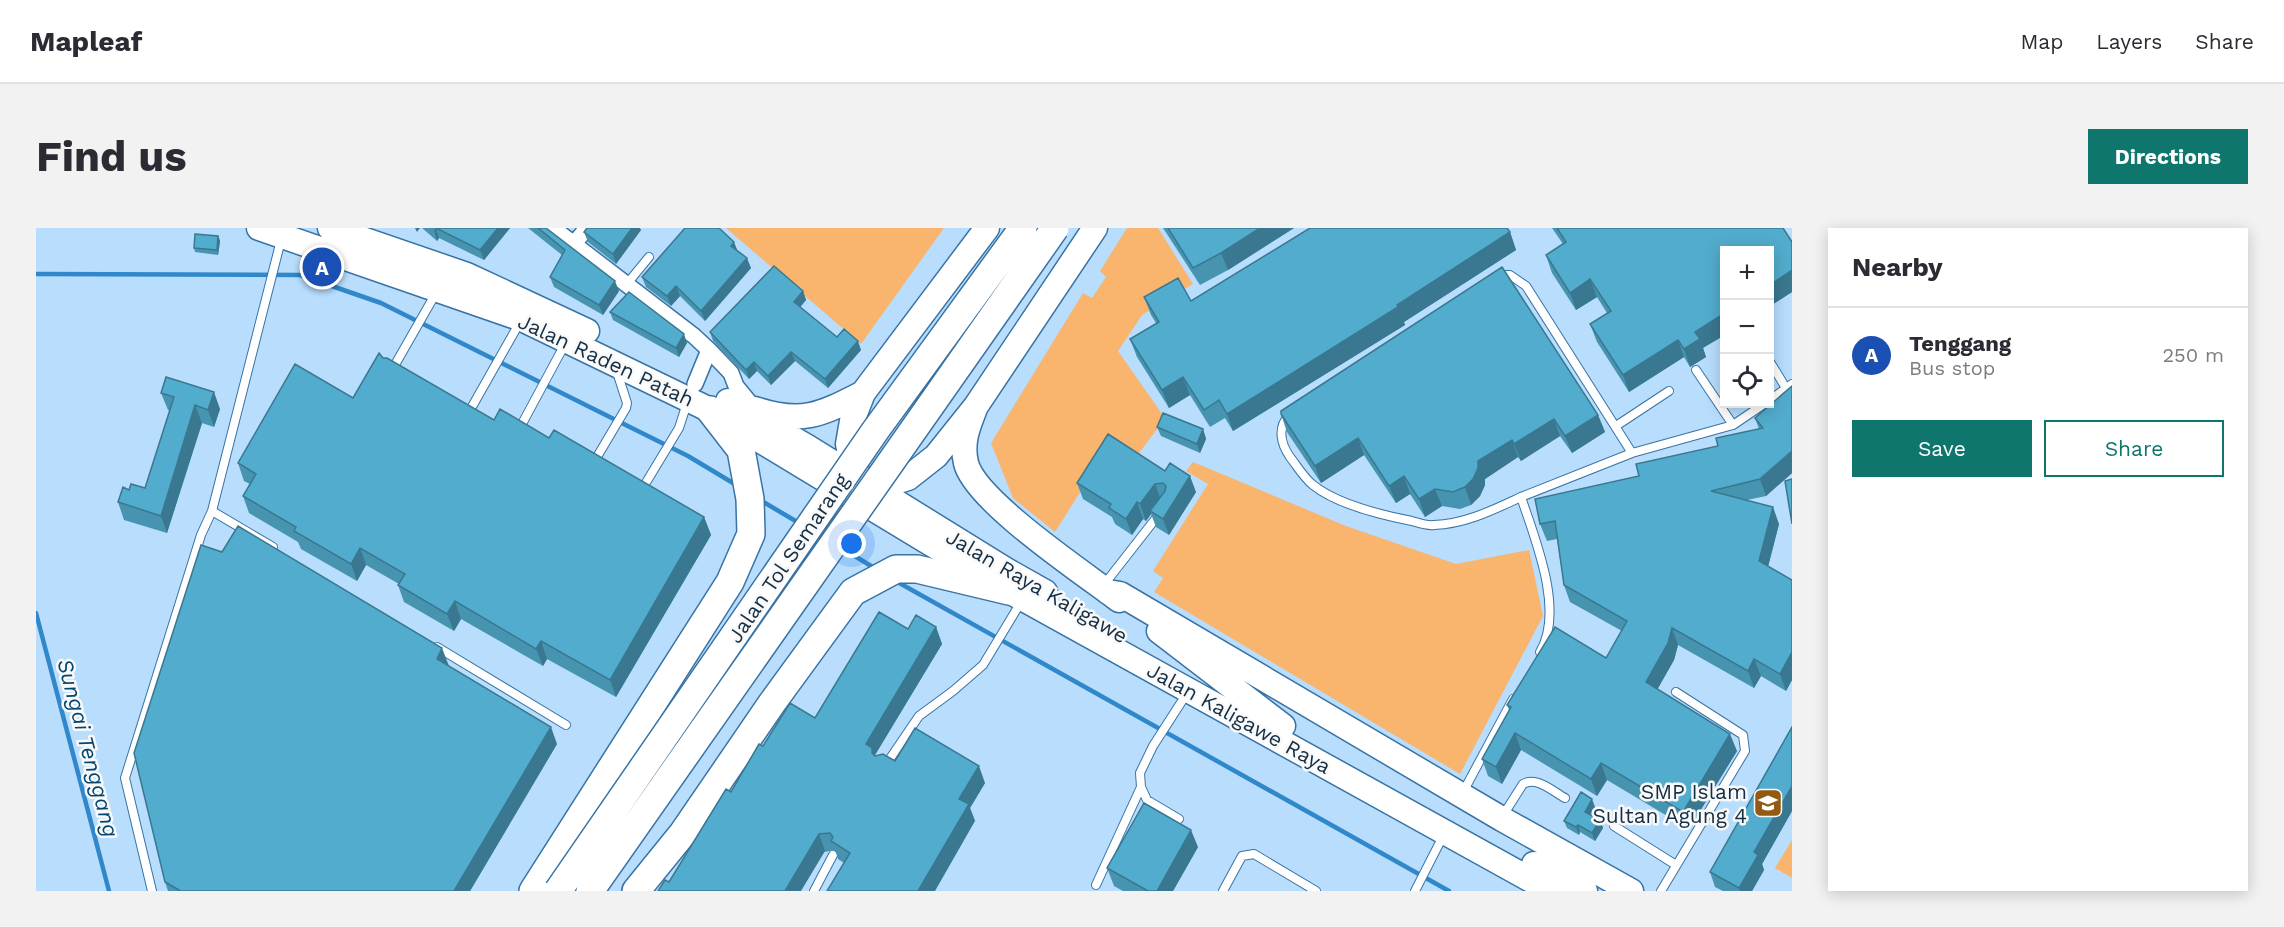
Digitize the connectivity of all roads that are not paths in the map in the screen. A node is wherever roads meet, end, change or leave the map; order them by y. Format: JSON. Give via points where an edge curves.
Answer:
{"nodes":[{"id":1,"x":259,"y":228,"type":"edge"},
{"id":2,"x":330,"y":228,"type":"edge"},
{"id":3,"x":553,"y":228,"type":"edge"},
{"id":4,"x":587,"y":228,"type":"edge"},
{"id":5,"x":987,"y":228,"type":"edge"},
{"id":6,"x":1023,"y":228,"type":"edge"},
{"id":7,"x":1054,"y":228,"type":"edge"},
{"id":8,"x":1095,"y":228,"type":"edge"},
{"id":9,"x":283,"y":236,"type":"edge"},
{"id":10,"x":573,"y":245,"type":"junction"},
{"id":11,"x":649,"y":257,"type":"dead end"},
{"id":12,"x":1495,"y":275,"type":"edge"},
{"id":13,"x":626,"y":285,"type":"junction"},
{"id":14,"x":435,"y":295,"type":"junction"},
{"id":15,"x":517,"y":328,"type":"junction"},
{"id":16,"x":567,"y":339,"type":"junction"},
{"id":17,"x":709,"y":350,"type":"junction"},
{"id":18,"x":613,"y":362,"type":"junction"},
{"id":19,"x":1774,"y":367,"type":"edge"},
{"id":20,"x":392,"y":370,"type":"edge"},
{"id":21,"x":1696,"y":370,"type":"dead end"},
{"id":22,"x":1789,"y":386,"type":"edge"},
{"id":23,"x":1669,"y":391,"type":"dead end"},
{"id":24,"x":863,"y":393,"type":"junction"},
{"id":25,"x":702,"y":397,"type":"junction"},
{"id":26,"x":1774,"y":397,"type":"edge"},
{"id":27,"x":976,"y":406,"type":"junction"},
{"id":28,"x":1301,"y":406,"type":"edge"},
{"id":29,"x":754,"y":408,"type":"junction"},
{"id":30,"x":1758,"y":408,"type":"edge"},
{"id":31,"x":469,"y":412,"type":"edge"},
{"id":32,"x":523,"y":422,"type":"edge"},
{"id":33,"x":1733,"y":425,"type":"junction"},
{"id":34,"x":1616,"y":426,"type":"junction"},
{"id":35,"x":1632,"y":453,"type":"junction"},
{"id":36,"x":787,"y":456,"type":"junction"},
{"id":37,"x":594,"y":462,"type":"edge"},
{"id":38,"x":855,"y":478,"type":"junction"},
{"id":39,"x":647,"y":481,"type":"edge"},
{"id":40,"x":1521,"y":497,"type":"junction"},
{"id":41,"x":1166,"y":504,"type":"edge"},
{"id":42,"x":212,"y":511,"type":"junction"},
{"id":43,"x":929,"y":544,"type":"junction"},
{"id":44,"x":283,"y":554,"type":"edge"},
{"id":45,"x":1105,"y":590,"type":"junction"},
{"id":46,"x":1022,"y":604,"type":"junction"},
{"id":47,"x":424,"y":639,"type":"edge"},
{"id":48,"x":1537,"y":657,"type":"edge"},
{"id":49,"x":1519,"y":688,"type":"edge"},
{"id":50,"x":1676,"y":693,"type":"dead end"},
{"id":51,"x":1179,"y":705,"type":"junction"},
{"id":52,"x":566,"y":725,"type":"dead end"},
{"id":53,"x":1283,"y":726,"type":"junction"},
{"id":54,"x":884,"y":768,"type":"edge"},
{"id":55,"x":1141,"y":787,"type":"junction"},
{"id":56,"x":1462,"y":795,"type":"junction"},
{"id":57,"x":1565,"y":798,"type":"dead end"},
{"id":58,"x":1179,"y":819,"type":"dead end"},
{"id":59,"x":1502,"y":819,"type":"junction"},
{"id":60,"x":1614,"y":826,"type":"dead end"},
{"id":61,"x":1436,"y":848,"type":"junction"},
{"id":62,"x":833,"y":855,"type":"edge"},
{"id":63,"x":1676,"y":865,"type":"junction"},
{"id":64,"x":1096,"y":885,"type":"dead end"},
{"id":65,"x":152,"y":891,"type":"edge"},
{"id":66,"x":533,"y":891,"type":"edge"},
{"id":67,"x":558,"y":891,"type":"edge"},
{"id":68,"x":590,"y":891,"type":"edge"},
{"id":69,"x":636,"y":891,"type":"edge"},
{"id":70,"x":814,"y":891,"type":"edge"},
{"id":71,"x":1223,"y":891,"type":"edge"},
{"id":72,"x":1316,"y":891,"type":"edge"},
{"id":73,"x":1415,"y":891,"type":"edge"},
{"id":74,"x":1520,"y":891,"type":"edge"},
{"id":75,"x":1551,"y":891,"type":"edge"},
{"id":76,"x":1585,"y":891,"type":"edge"},
{"id":77,"x":1631,"y":891,"type":"edge"},
{"id":78,"x":1661,"y":891,"type":"edge"}],
"edges":[{"from":1,"to":9,"type":"highway","name":"Jalan Raden Patah"},
{"from":2,"to":25,"type":"highway","name":"Jalan Raden Patah","via":[[467,275],[531,303]]},
{"from":3,"to":10,"type":"street"},
{"from":4,"to":10,"type":"street"},
{"from":5,"to":24,"type":"highway"},
{"from":6,"to":67,"type":"highway","name":"Jalan Tol Semarang","bridge":true,"via":[[875,431]]},
{"from":7,"to":68,"type":"highway","name":"Jalan Tol Semarang","bridge":true},
{"from":8,"to":27,"type":"highway"},
{"from":9,"to":14,"type":"highway","name":"Jalan Raden Patah"},
{"from":9,"to":42,"type":"lane"},
{"from":10,"to":13,"type":"street"},
{"from":11,"to":13,"type":"lane"},
{"from":12,"to":34,"type":"lane","via":[[1510,276],[1526,286]]},
{"from":13,"to":17,"type":"street"},
{"from":14,"to":15,"type":"highway","name":"Jalan Raden Patah"},
{"from":14,"to":20,"type":"lane"},
{"from":15,"to":16,"type":"highway","name":"Jalan Raden Patah"},
{"from":15,"to":31,"type":"lane"},
{"from":16,"to":18,"type":"highway","name":"Jalan Raden Patah"},
{"from":16,"to":32,"type":"lane"},
{"from":17,"to":25,"type":"street"},
{"from":17,"to":29,"type":"street","via":[[731,373]]},
{"from":18,"to":25,"type":"highway","name":"Jalan Raden Patah"},
{"from":18,"to":37,"type":"lane","via":[[627,403]]},
{"from":19,"to":22,"type":"lane"},
{"from":21,"to":33,"type":"lane"},
{"from":22,"to":26,"type":"lane"},
{"from":23,"to":34,"type":"lane"},
{"from":24,"to":29,"type":"highway","via":[[828,411],[797,418]]},
{"from":24,"to":38,"type":"highway","via":[[848,444]]},
{"from":25,"to":29,"type":"highway"},
{"from":25,"to":36,"type":"highway","name":"Jalan Raden Patah"},
{"from":25,"to":38,"type":"highway","name":"Jalan Raden Patah","via":[[809,448]]},
{"from":25,"to":39,"type":"lane"},
{"from":25,"to":66,"type":"highway","via":[[741,450],[750,499],[751,534],[730,582]]},
{"from":27,"to":38,"type":"highway","via":[[936,456],[908,478],[889,484]]},
{"from":27,"to":45,"type":"highway","via":[[964,442],[966,465],[972,477],[998,507]]},
{"from":28,"to":40,"type":"lane","via":[[1284,421],[1284,447],[1313,485],[1373,514],[1433,525],[1480,516]]},
{"from":30,"to":33,"type":"lane"},
{"from":33,"to":35,"type":"lane"},
{"from":34,"to":35,"type":"lane"},
{"from":35,"to":40,"type":"lane"},
{"from":36,"to":38,"type":"highway"},
{"from":36,"to":43,"type":"highway","name":"Jalan Raden Patah"},
{"from":38,"to":43,"type":"highway"},
{"from":38,"to":53,"type":"highway","name":"Jalan Raya Kaligawe","via":[[1006,570]]},
{"from":40,"to":48,"type":"lane","via":[[1549,595],[1550,627]]},
{"from":41,"to":45,"type":"lane"},
{"from":42,"to":44,"type":"lane"},
{"from":42,"to":65,"type":"lane","via":[[201,535],[125,778]]},
{"from":43,"to":46,"type":"highway","name":"Jalan Kaligawe Raya"},
{"from":45,"to":53,"type":"highway"},
{"from":45,"to":56,"type":"highway","via":[[1120,594],[1210,645]]},
{"from":46,"to":51,"type":"highway"},
{"from":46,"to":54,"type":"lane","via":[[983,665],[919,716]]},
{"from":46,"to":69,"type":"highway","via":[[917,569],[896,568],[853,592],[683,832]]},
{"from":46,"to":75,"type":"highway","name":"Jalan Kaligawe Raya"},
{"from":47,"to":52,"type":"lane"},
{"from":49,"to":56,"type":"lane"},
{"from":50,"to":63,"type":"lane","via":[[1743,735],[1746,744]]},
{"from":51,"to":55,"type":"lane","via":[[1140,773]]},
{"from":51,"to":61,"type":"highway"},
{"from":53,"to":76,"type":"highway","name":"Jalan Kaligawe Raya"},
{"from":55,"to":58,"type":"lane","via":[[1147,800]]},
{"from":55,"to":64,"type":"lane"},
{"from":56,"to":59,"type":"highway"},
{"from":57,"to":59,"type":"lane","via":[[1535,780],[1529,781],[1523,784]]},
{"from":59,"to":77,"type":"highway"},
{"from":60,"to":63,"type":"lane"},
{"from":61,"to":73,"type":"lane"},
{"from":61,"to":74,"type":"highway"},
{"from":62,"to":70,"type":"lane"},
{"from":63,"to":78,"type":"lane"},
{"from":71,"to":72,"type":"lane","via":[[1242,856],[1254,854]]}]}
